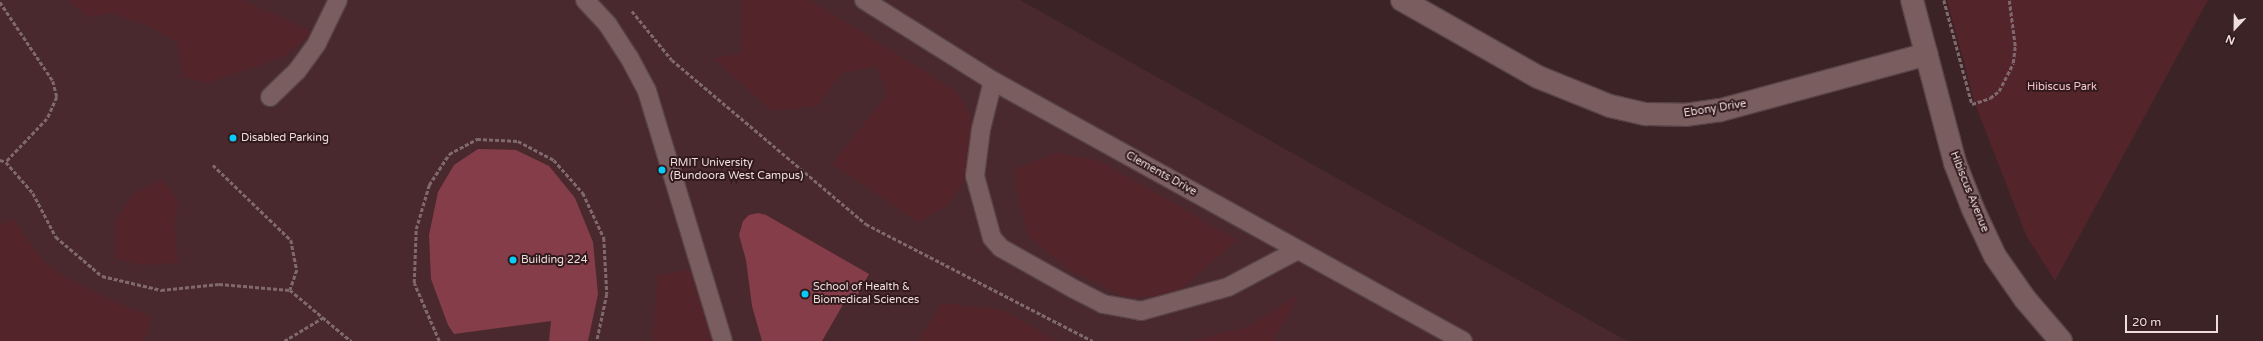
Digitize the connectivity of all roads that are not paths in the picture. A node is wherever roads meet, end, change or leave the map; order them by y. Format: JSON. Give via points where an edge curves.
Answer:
{"nodes":[{"id":1,"x":338,"y":0,"type":"edge"},
{"id":2,"x":585,"y":0,"type":"edge"},
{"id":3,"x":864,"y":0,"type":"edge"},
{"id":4,"x":1402,"y":0,"type":"edge"},
{"id":5,"x":1912,"y":0,"type":"edge"},
{"id":6,"x":1928,"y":54,"type":"junction"},
{"id":7,"x":993,"y":81,"type":"junction"},
{"id":8,"x":270,"y":97,"type":"dead end"},
{"id":9,"x":1298,"y":250,"type":"junction"},
{"id":10,"x":723,"y":341,"type":"edge"},
{"id":11,"x":1462,"y":341,"type":"edge"},
{"id":12,"x":2061,"y":341,"type":"edge"}],
"edges":[{"from":1,"to":8,"type":"lane","via":[[317,43],[305,60]]},
{"from":2,"to":10,"type":"lane","via":[[608,26],[629,57],[647,91]]},
{"from":3,"to":7,"type":"lane","name":"Clements Drive"},
{"from":4,"to":6,"type":"street","name":"Ebony Drive","via":[[1545,80],[1610,106],[1646,114],[1685,115],[1721,110]]},
{"from":5,"to":6,"type":"street","name":"Hibiscus Avenue"},
{"from":6,"to":12,"type":"street","name":"Hibiscus Avenue","via":[[1955,163],[1973,209],[1995,256],[2025,299]]},
{"from":7,"to":9,"type":"lane","name":"Clements Drive"},
{"from":7,"to":9,"type":"lane","via":[[981,129],[975,176],[992,238],[1001,248],[1074,289],[1103,304],[1141,311],[1228,287]]},
{"from":9,"to":11,"type":"lane","name":"Clements Drive"}]}
